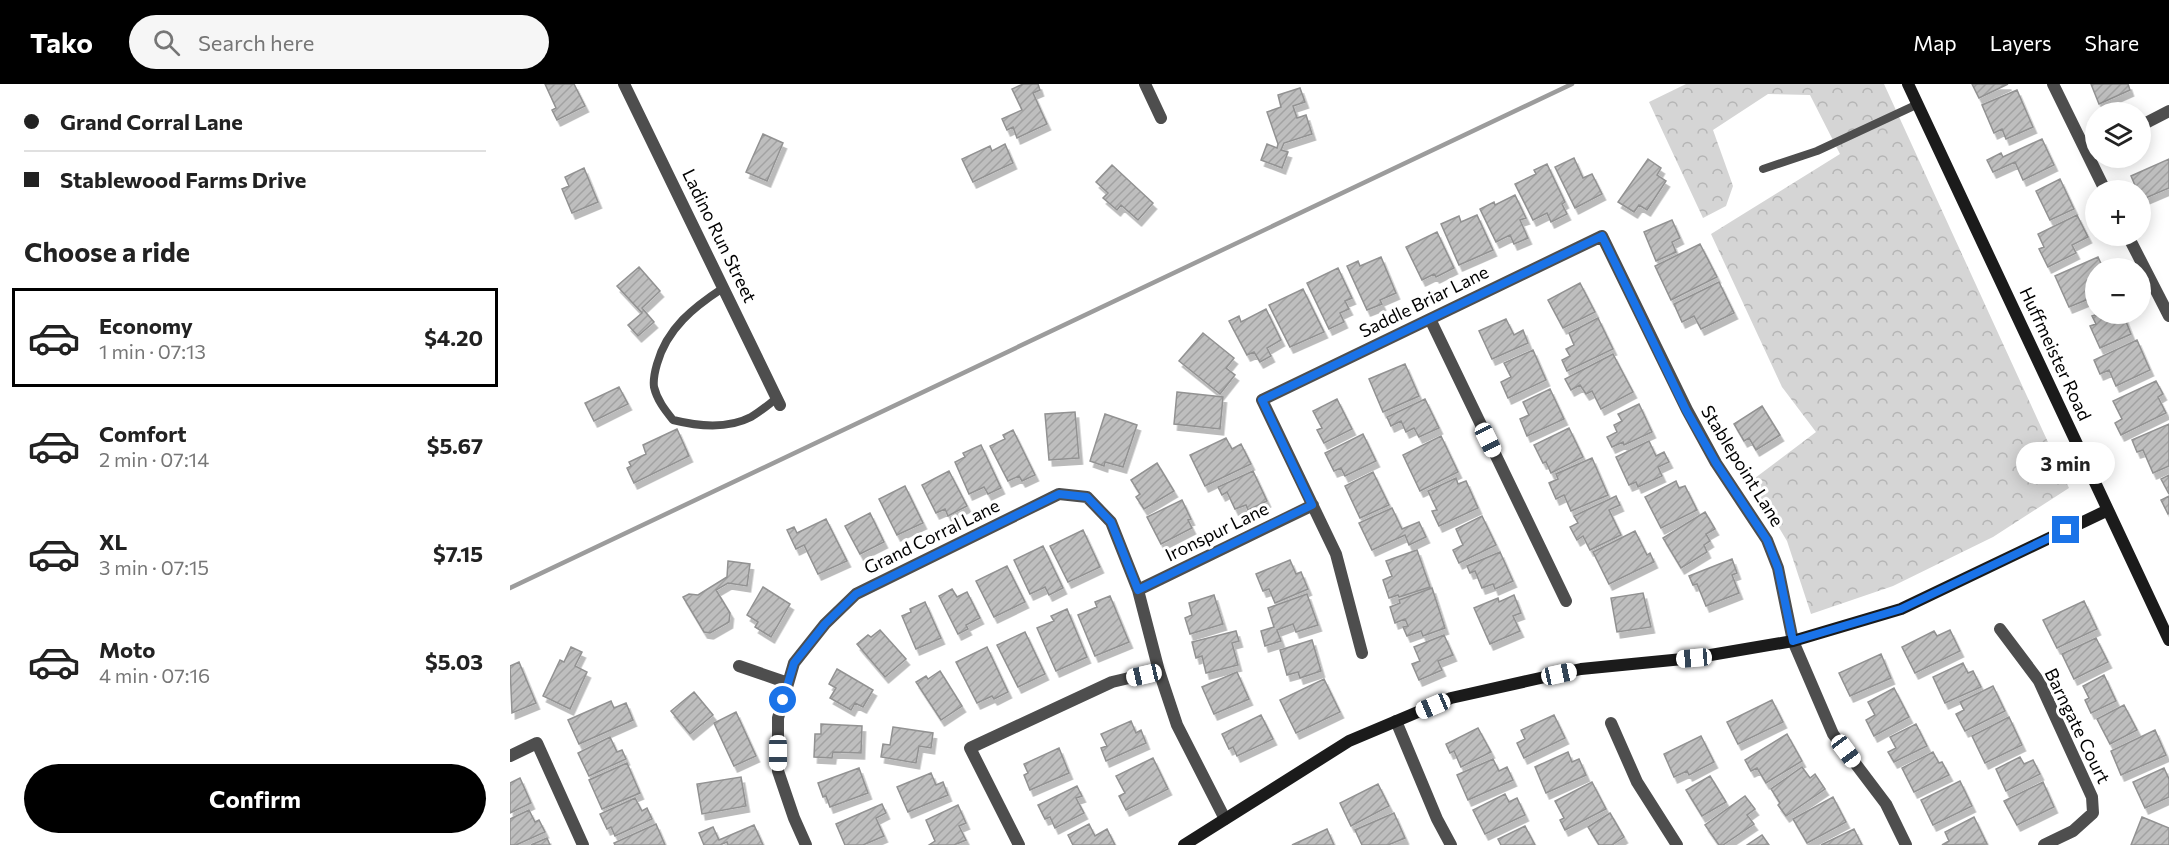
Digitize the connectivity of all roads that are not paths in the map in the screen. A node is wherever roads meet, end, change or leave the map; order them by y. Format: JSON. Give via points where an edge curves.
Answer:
{"nodes":[{"id":1,"x":624,"y":84,"type":"edge"},
{"id":2,"x":1145,"y":84,"type":"edge"},
{"id":3,"x":1908,"y":84,"type":"edge"},
{"id":4,"x":2053,"y":84,"type":"edge"},
{"id":5,"x":1918,"y":104,"type":"junction"},
{"id":6,"x":2169,"y":111,"type":"edge"},
{"id":7,"x":1161,"y":118,"type":"dead end"},
{"id":8,"x":2151,"y":120,"type":"edge"},
{"id":9,"x":2085,"y":140,"type":"edge"},
{"id":10,"x":1763,"y":169,"type":"dead end"},
{"id":11,"x":1602,"y":236,"type":"joint"},
{"id":12,"x":2133,"y":246,"type":"edge"},
{"id":13,"x":723,"y":288,"type":"junction"},
{"id":14,"x":2169,"y":316,"type":"edge"},
{"id":15,"x":1430,"y":319,"type":"junction"},
{"id":16,"x":779,"y":401,"type":"joint"},
{"id":17,"x":1312,"y":505,"type":"junction"},
{"id":18,"x":2108,"y":510,"type":"junction"},
{"id":19,"x":1138,"y":590,"type":"junction"},
{"id":20,"x":1566,"y":601,"type":"dead end"},
{"id":21,"x":2000,"y":629,"type":"dead end"},
{"id":22,"x":2169,"y":640,"type":"edge"},
{"id":23,"x":1793,"y":641,"type":"junction"},
{"id":24,"x":1362,"y":653,"type":"dead end"},
{"id":25,"x":739,"y":666,"type":"dead end"},
{"id":26,"x":1159,"y":671,"type":"junction"},
{"id":27,"x":788,"y":683,"type":"junction"},
{"id":28,"x":1396,"y":721,"type":"junction"},
{"id":29,"x":1611,"y":723,"type":"dead end"},
{"id":30,"x":510,"y":756,"type":"edge"},
{"id":31,"x":1225,"y":819,"type":"junction"},
{"id":32,"x":584,"y":845,"type":"edge"},
{"id":33,"x":806,"y":845,"type":"edge"},
{"id":34,"x":1019,"y":845,"type":"edge"},
{"id":35,"x":1184,"y":845,"type":"edge"},
{"id":36,"x":1451,"y":845,"type":"edge"},
{"id":37,"x":1677,"y":845,"type":"edge"},
{"id":38,"x":1906,"y":845,"type":"edge"},
{"id":39,"x":2044,"y":845,"type":"edge"}],
"edges":[{"from":1,"to":13,"type":"street","name":"Ladino Run Street"},
{"from":2,"to":7,"type":"street"},
{"from":3,"to":5,"type":"street","name":"Huffmeister Road"},
{"from":4,"to":9,"type":"street"},
{"from":5,"to":10,"type":"lane","via":[[1817,151]]},
{"from":5,"to":18,"type":"street","name":"Huffmeister Road"},
{"from":6,"to":8,"type":"street"},
{"from":11,"to":15,"type":"street","name":"Saddle Briar Lane"},
{"from":11,"to":23,"type":"street","name":"Stablepoint Lane","via":[[1686,410],[1767,540],[1778,568]]},
{"from":12,"to":14,"type":"street"},
{"from":13,"to":16,"type":"street","name":"Ladino Run Street"},
{"from":13,"to":16,"type":"lane","via":[[686,315],[666,340],[653,384],[663,408],[673,420],[723,425],[745,420]]},
{"from":15,"to":17,"type":"street","name":"Saddle Briar Lane","via":[[1262,400]]},
{"from":15,"to":20,"type":"street"},
{"from":17,"to":19,"type":"street","name":"Ironspur Lane"},
{"from":17,"to":24,"type":"street","via":[[1336,554]]},
{"from":18,"to":22,"type":"street","name":"Huffmeister Road"},
{"from":18,"to":23,"type":"street","via":[[1901,609]]},
{"from":19,"to":26,"type":"street"},
{"from":19,"to":27,"type":"street","name":"Grand Corral Lane","via":[[1111,522],[1087,497],[1059,494],[856,594],[825,624],[794,663]]},
{"from":21,"to":39,"type":"street","name":"Barngate Court","via":[[2038,681],[2092,797],[2093,813],[2073,831]]},
{"from":23,"to":28,"type":"street","via":[[1694,658],[1581,669],[1451,698]]},
{"from":23,"to":38,"type":"street","name":"Stablepoint Lane","via":[[1833,734],[1886,804]]},
{"from":25,"to":27,"type":"street"},
{"from":26,"to":31,"type":"street","via":[[1178,725]]},
{"from":26,"to":34,"type":"street","via":[[1112,682],[970,748]]},
{"from":27,"to":33,"type":"street","name":"Grand Corral Lane","via":[[778,718],[778,771]]},
{"from":28,"to":31,"type":"street","via":[[1349,741]]},
{"from":28,"to":36,"type":"street"},
{"from":29,"to":37,"type":"street","via":[[1637,782]]},
{"from":30,"to":32,"type":"street","via":[[537,743]]},
{"from":31,"to":35,"type":"street"}]}
